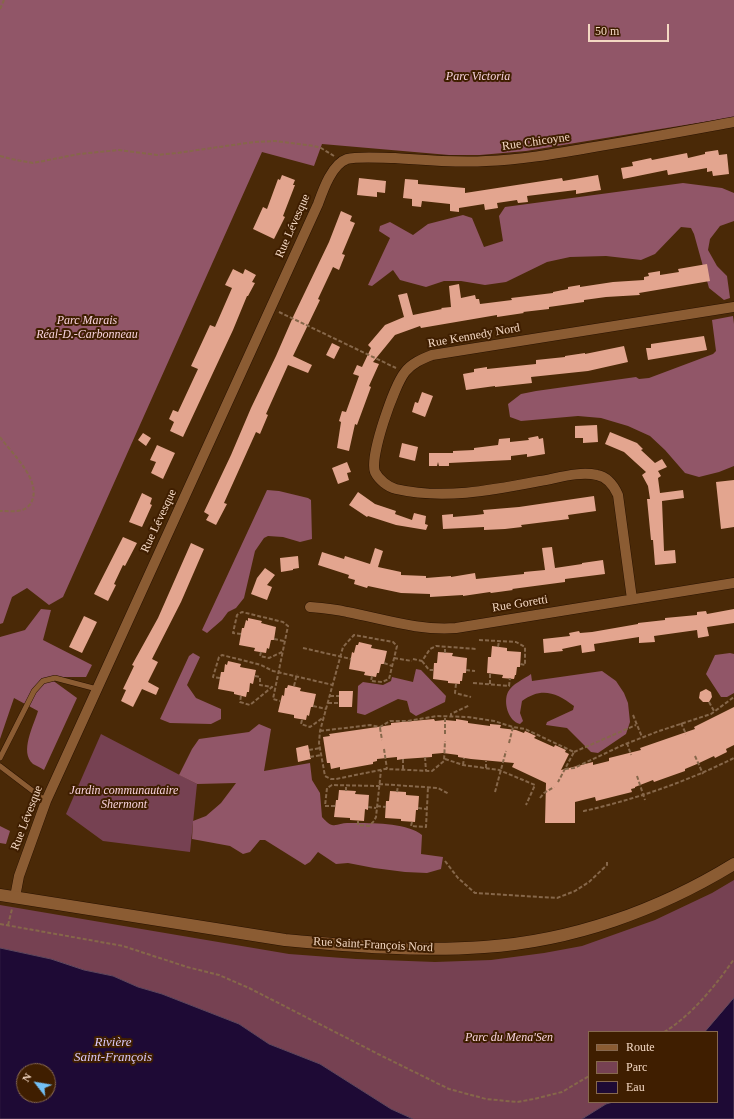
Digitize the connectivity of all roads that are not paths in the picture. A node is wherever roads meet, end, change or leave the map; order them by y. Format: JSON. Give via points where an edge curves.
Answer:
{"nodes":[{"id":1,"x":734,"y":122,"type":"edge"},
{"id":2,"x":341,"y":162,"type":"joint"},
{"id":3,"x":734,"y":307,"type":"edge"},
{"id":4,"x":734,"y":583,"type":"edge"},
{"id":5,"x":632,"y":599,"type":"junction"},
{"id":6,"x":310,"y":607,"type":"dead end"},
{"id":7,"x":97,"y":689,"type":"junction"},
{"id":8,"x":0,"y":758,"type":"edge"},
{"id":9,"x":0,"y":766,"type":"edge"},
{"id":10,"x":46,"y":801,"type":"junction"},
{"id":11,"x":734,"y":864,"type":"edge"},
{"id":12,"x":0,"y":894,"type":"edge"},
{"id":13,"x":15,"y":897,"type":"junction"}],
"edges":[{"from":1,"to":2,"type":"street","name":"Rue Chicoyne","via":[[514,159],[449,161],[375,157],[347,159]]},
{"from":2,"to":7,"type":"street","name":"Rue Lévesque","via":[[330,174]]},
{"from":3,"to":5,"type":"street","name":"Rue Kennedy Nord","via":[[432,355],[412,364],[405,372],[389,405],[376,450],[375,472],[386,484],[394,488],[430,494],[450,494],[580,474],[599,475],[608,480],[618,495]]},
{"from":4,"to":5,"type":"street","name":"Rue Goretti"},
{"from":5,"to":6,"type":"street","name":"Rue Goretti","via":[[441,629]]},
{"from":7,"to":8,"type":"lane","via":[[55,678],[43,681],[34,691]]},
{"from":7,"to":10,"type":"street","name":"Rue Lévesque"},
{"from":9,"to":10,"type":"lane"},
{"from":10,"to":13,"type":"street","name":"Rue Lévesque","via":[[19,876]]},
{"from":11,"to":13,"type":"street","name":"Rue Saint-François Nord","via":[[681,894],[636,913],[554,937],[479,948],[418,948],[285,940]]},
{"from":12,"to":13,"type":"street","name":"Rue Saint-François Nord"}]}
